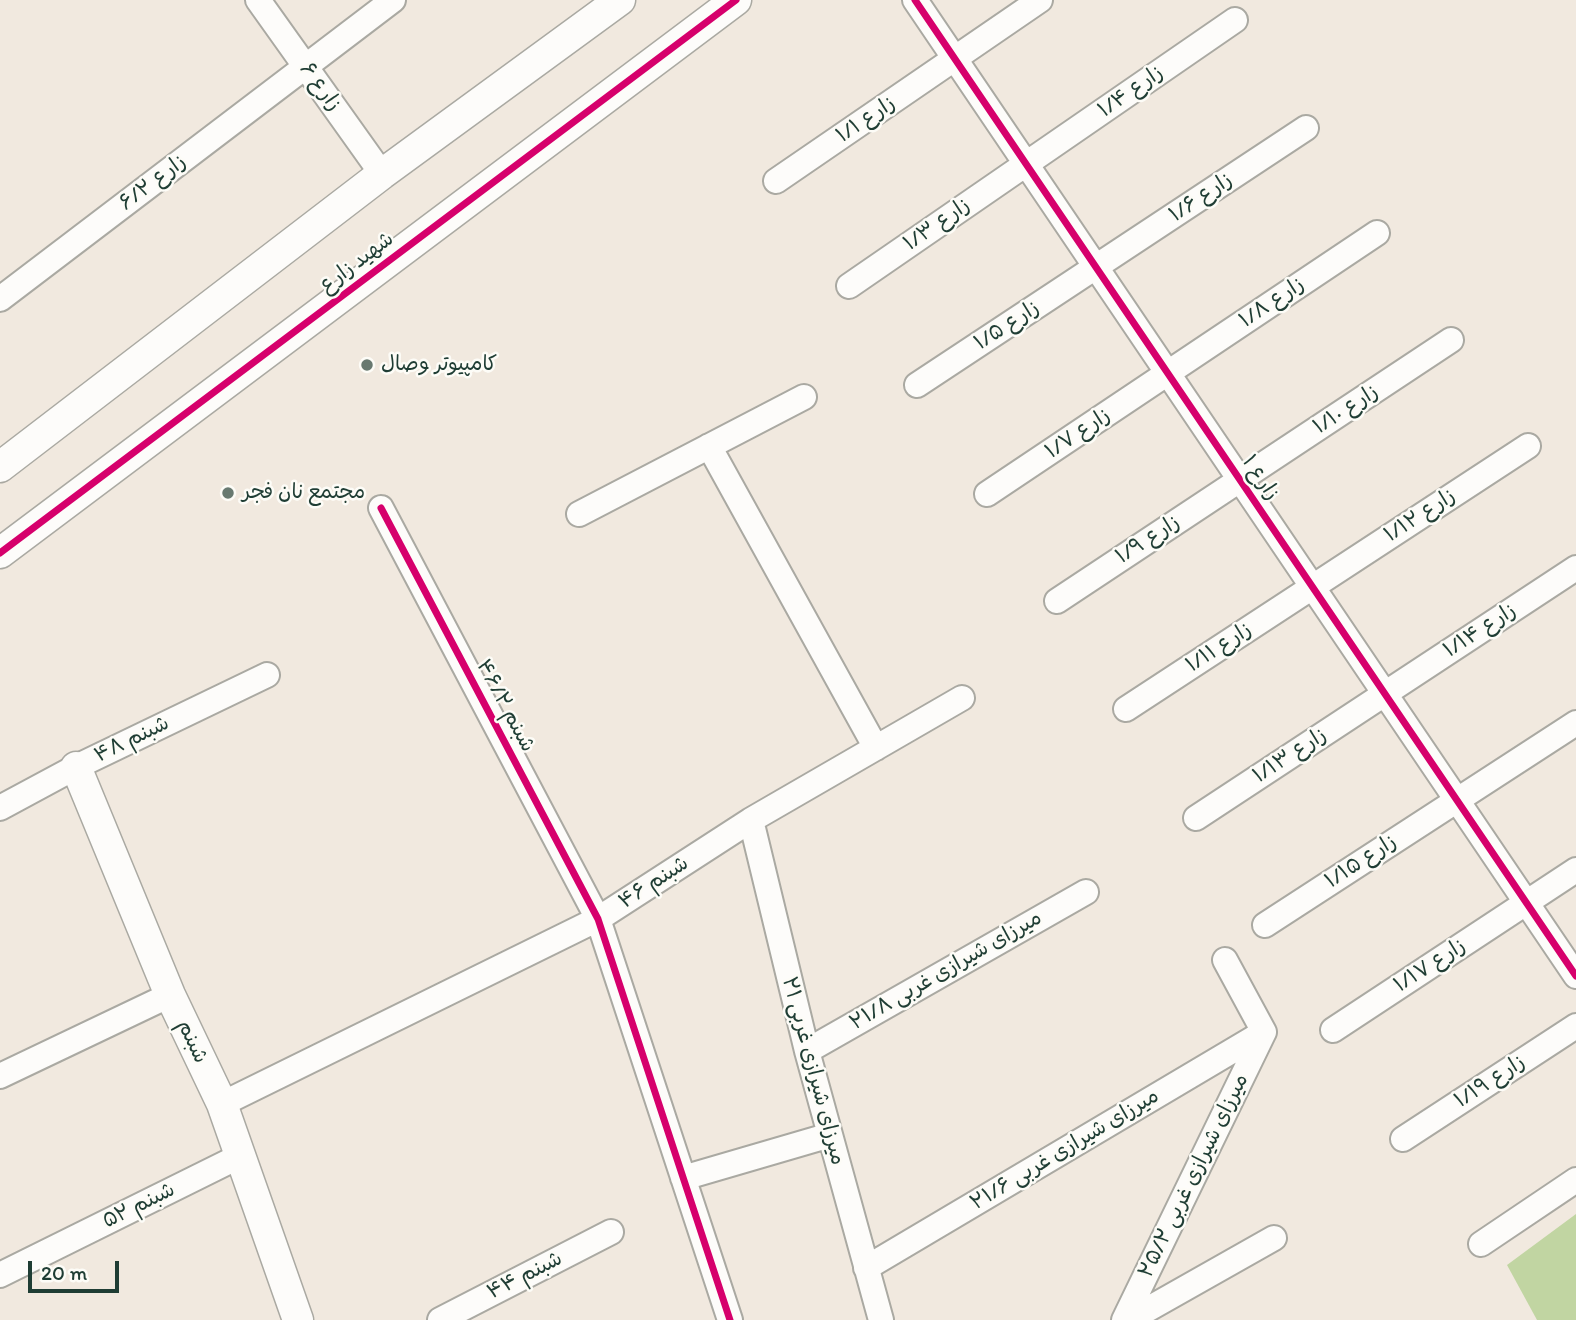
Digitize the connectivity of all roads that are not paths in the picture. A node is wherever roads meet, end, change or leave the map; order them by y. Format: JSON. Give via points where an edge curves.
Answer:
{"nodes":[{"id":1,"x":258,"y":0,"type":"edge"},
{"id":2,"x":393,"y":0,"type":"edge"},
{"id":3,"x":620,"y":0,"type":"edge"},
{"id":4,"x":736,"y":0,"type":"edge"},
{"id":5,"x":915,"y":0,"type":"edge"},
{"id":6,"x":1040,"y":0,"type":"edge"},
{"id":7,"x":1235,"y":20,"type":"dead end"},
{"id":8,"x":955,"y":58,"type":"junction"},
{"id":9,"x":305,"y":67,"type":"junction"},
{"id":10,"x":1306,"y":128,"type":"dead end"},
{"id":11,"x":1026,"y":164,"type":"junction"},
{"id":12,"x":382,"y":174,"type":"junction"},
{"id":13,"x":776,"y":181,"type":"dead end"},
{"id":14,"x":1377,"y":233,"type":"dead end"},
{"id":15,"x":1096,"y":267,"type":"junction"},
{"id":16,"x":849,"y":286,"type":"dead end"},
{"id":17,"x":0,"y":299,"type":"edge"},
{"id":18,"x":1451,"y":340,"type":"dead end"},
{"id":19,"x":1168,"y":373,"type":"junction"},
{"id":20,"x":917,"y":385,"type":"dead end"},
{"id":21,"x":803,"y":397,"type":"dead end"},
{"id":22,"x":709,"y":446,"type":"junction"},
{"id":23,"x":1528,"y":446,"type":"dead end"},
{"id":24,"x":4,"y":457,"type":"edge"},
{"id":25,"x":1240,"y":480,"type":"junction"},
{"id":26,"x":987,"y":494,"type":"dead end"},
{"id":27,"x":381,"y":508,"type":"dead end"},
{"id":28,"x":579,"y":514,"type":"dead end"},
{"id":29,"x":0,"y":553,"type":"edge"},
{"id":30,"x":1576,"y":568,"type":"edge"},
{"id":31,"x":1313,"y":587,"type":"junction"},
{"id":32,"x":1057,"y":601,"type":"dead end"},
{"id":33,"x":267,"y":675,"type":"dead end"},
{"id":34,"x":1385,"y":694,"type":"junction"},
{"id":35,"x":962,"y":698,"type":"dead end"},
{"id":36,"x":1126,"y":709,"type":"dead end"},
{"id":37,"x":1576,"y":723,"type":"edge"},
{"id":38,"x":876,"y":748,"type":"junction"},
{"id":39,"x":76,"y":767,"type":"junction"},
{"id":40,"x":1457,"y":800,"type":"junction"},
{"id":41,"x":0,"y":808,"type":"edge"},
{"id":42,"x":1196,"y":818,"type":"dead end"},
{"id":43,"x":751,"y":820,"type":"junction"},
{"id":44,"x":1576,"y":870,"type":"edge"},
{"id":45,"x":1086,"y":892,"type":"dead end"},
{"id":46,"x":1527,"y":903,"type":"junction"},
{"id":47,"x":598,"y":919,"type":"junction"},
{"id":48,"x":1265,"y":925,"type":"dead end"},
{"id":49,"x":1225,"y":960,"type":"dead end"},
{"id":50,"x":1576,"y":976,"type":"edge"},
{"id":51,"x":170,"y":995,"type":"junction"},
{"id":52,"x":1576,"y":1026,"type":"edge"},
{"id":53,"x":1333,"y":1030,"type":"dead end"},
{"id":54,"x":1264,"y":1032,"type":"junction"},
{"id":55,"x":807,"y":1051,"type":"junction"},
{"id":56,"x":0,"y":1076,"type":"edge"},
{"id":57,"x":222,"y":1104,"type":"junction"},
{"id":58,"x":820,"y":1138,"type":"dead end"},
{"id":59,"x":1403,"y":1139,"type":"dead end"},
{"id":60,"x":240,"y":1156,"type":"junction"},
{"id":61,"x":683,"y":1178,"type":"junction"},
{"id":62,"x":1576,"y":1180,"type":"edge"},
{"id":63,"x":611,"y":1232,"type":"dead end"},
{"id":64,"x":1274,"y":1238,"type":"dead end"},
{"id":65,"x":1481,"y":1244,"type":"dead end"},
{"id":66,"x":866,"y":1268,"type":"junction"},
{"id":67,"x":0,"y":1275,"type":"edge"},
{"id":68,"x":298,"y":1320,"type":"edge"},
{"id":69,"x":440,"y":1320,"type":"edge"},
{"id":70,"x":730,"y":1320,"type":"edge"},
{"id":71,"x":881,"y":1320,"type":"edge"},
{"id":72,"x":1127,"y":1320,"type":"edge"}],
"edges":[{"from":1,"to":9,"type":"street","name":"۶ زارع"},
{"from":2,"to":9,"type":"street","name":"۶/۲ زارع"},
{"from":3,"to":12,"type":"street"},
{"from":4,"to":29,"type":"street","name":"شهید زارع"},
{"from":5,"to":8,"type":"street","name":"۱ زارع"},
{"from":6,"to":8,"type":"street","name":"۱/۱ زارع"},
{"from":7,"to":11,"type":"street","name":"۱/۴ زارع"},
{"from":8,"to":11,"type":"street","name":"۱ زارع"},
{"from":8,"to":13,"type":"street","name":"۱/۱ زارع"},
{"from":9,"to":12,"type":"street","name":"۶ زارع"},
{"from":9,"to":17,"type":"street","name":"۶/۲ زارع"},
{"from":10,"to":15,"type":"street","name":"۱/۶ زارع"},
{"from":11,"to":15,"type":"street","name":"۱ زارع"},
{"from":11,"to":16,"type":"street","name":"۱/۳ زارع"},
{"from":12,"to":24,"type":"street"},
{"from":14,"to":19,"type":"street","name":"۱/۸ زارع"},
{"from":15,"to":19,"type":"street","name":"۱ زارع"},
{"from":15,"to":20,"type":"street","name":"۱/۵ زارع"},
{"from":18,"to":25,"type":"street","name":"۱/۱۰ زارع"},
{"from":19,"to":25,"type":"street","name":"۱ زارع"},
{"from":19,"to":26,"type":"street","name":"۱/۷ زارع"},
{"from":21,"to":22,"type":"street"},
{"from":22,"to":28,"type":"street"},
{"from":22,"to":38,"type":"street"},
{"from":23,"to":31,"type":"street","name":"۱/۱۲ زارع"},
{"from":25,"to":31,"type":"street","name":"۱ زارع"},
{"from":25,"to":32,"type":"street","name":"۱/۹ زارع"},
{"from":27,"to":47,"type":"street","name":"۴۶/۲ شبنم"},
{"from":30,"to":34,"type":"street","name":"۱/۱۴ زارع"},
{"from":31,"to":34,"type":"street","name":"۱ زارع"},
{"from":31,"to":36,"type":"street","name":"۱/۱۱ زارع"},
{"from":33,"to":39,"type":"street","name":"۴۸ شبنم"},
{"from":34,"to":40,"type":"street","name":"۱ زارع"},
{"from":34,"to":42,"type":"street","name":"۱/۱۳ زارع"},
{"from":35,"to":38,"type":"street","name":"۴۶ شبنم"},
{"from":37,"to":40,"type":"street","name":"۱/۱۵ زارع"},
{"from":38,"to":43,"type":"street","name":"۴۶ شبنم"},
{"from":39,"to":41,"type":"street","name":"۴۸ شبنم"},
{"from":39,"to":51,"type":"street","name":"شبنم"},
{"from":40,"to":46,"type":"street","name":"۱ زارع"},
{"from":40,"to":48,"type":"street","name":"۱/۱۵ زارع"},
{"from":43,"to":47,"type":"street","name":"۴۶ شبنم"},
{"from":43,"to":55,"type":"street","name":"۲۱ میرزای شیرازی غربی"},
{"from":44,"to":46,"type":"street","name":"۱/۱۷ زارع"},
{"from":45,"to":55,"type":"street","name":"۲۱/۸ میرزای شیرازی غربی"},
{"from":46,"to":50,"type":"street","name":"۱ زارع"},
{"from":46,"to":53,"type":"street","name":"۱/۱۷ زارع"},
{"from":47,"to":57,"type":"street","name":"۴۶ شبنم"},
{"from":47,"to":61,"type":"street","name":"۴۶/۲ شبنم"},
{"from":49,"to":54,"type":"street"},
{"from":51,"to":56,"type":"street"},
{"from":51,"to":57,"type":"street","name":"شبنم"},
{"from":52,"to":59,"type":"street","name":"۱/۱۹ زارع"},
{"from":54,"to":66,"type":"street","name":"۲۱/۶ میرزای شیرازی غربی"},
{"from":54,"to":72,"type":"street","name":"۲۵/۲ میرزای شیرازی غربی"},
{"from":55,"to":66,"type":"street","name":"۲۱ میرزای شیرازی غربی"},
{"from":57,"to":60,"type":"street","name":"شبنم"},
{"from":58,"to":61,"type":"street"},
{"from":60,"to":67,"type":"street","name":"۵۲ شبنم"},
{"from":60,"to":68,"type":"street","name":"شبنم"},
{"from":61,"to":70,"type":"street","name":"۴۶/۲ شبنم"},
{"from":62,"to":65,"type":"street"},
{"from":63,"to":69,"type":"street","name":"شبنم ۴۴"},
{"from":64,"to":72,"type":"street"},
{"from":66,"to":71,"type":"street","name":"۲۱ میرزای شیرازی غربی"}]}
